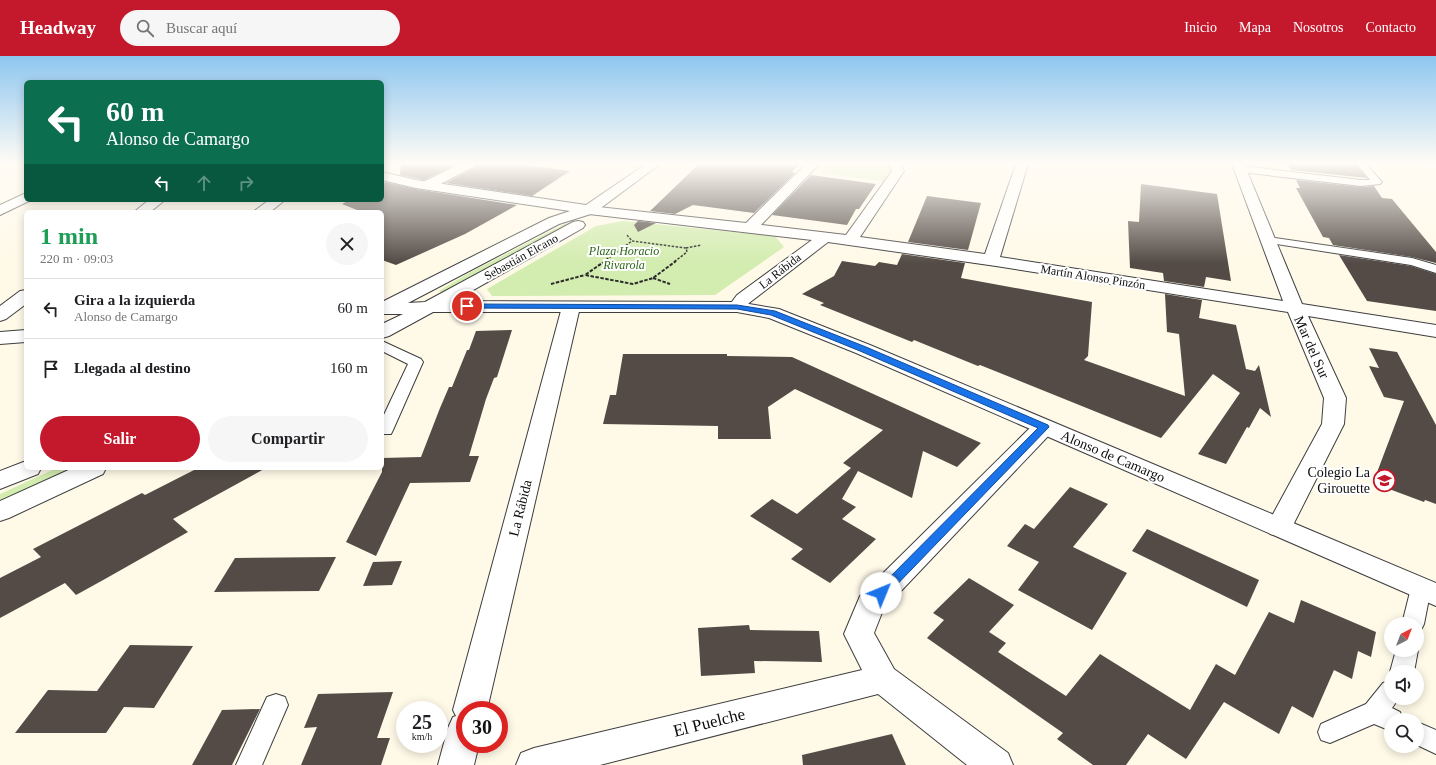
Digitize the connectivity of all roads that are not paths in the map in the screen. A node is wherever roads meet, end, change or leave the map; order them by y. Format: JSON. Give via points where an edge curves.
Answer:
{"nodes":[{"id":1,"x":506,"y":197,"type":"edge"},
{"id":2,"x":607,"y":197,"type":"edge"},
{"id":3,"x":781,"y":197,"type":"edge"},
{"id":4,"x":879,"y":197,"type":"edge"},
{"id":5,"x":1011,"y":197,"type":"edge"},
{"id":6,"x":1252,"y":197,"type":"edge"},
{"id":7,"x":24,"y":198,"type":"edge"},
{"id":8,"x":155,"y":202,"type":"edge"},
{"id":9,"x":275,"y":202,"type":"edge"},
{"id":10,"x":144,"y":210,"type":"edge"},
{"id":11,"x":263,"y":210,"type":"edge"},
{"id":12,"x":589,"y":210,"type":"junction"},
{"id":13,"x":0,"y":211,"type":"edge"},
{"id":14,"x":750,"y":228,"type":"junction"},
{"id":15,"x":825,"y":237,"type":"junction"},
{"id":16,"x":850,"y":240,"type":"junction"},
{"id":17,"x":1268,"y":240,"type":"junction"},
{"id":18,"x":991,"y":261,"type":"junction"},
{"id":19,"x":1436,"y":269,"type":"edge"},
{"id":20,"x":24,"y":297,"type":"edge"},
{"id":21,"x":431,"y":307,"type":"junction"},
{"id":22,"x":571,"y":307,"type":"junction"},
{"id":23,"x":737,"y":307,"type":"junction"},
{"id":24,"x":384,"y":308,"type":"edge"},
{"id":25,"x":1295,"y":308,"type":"junction"},
{"id":26,"x":384,"y":309,"type":"edge"},
{"id":27,"x":0,"y":315,"type":"edge"},
{"id":28,"x":384,"y":331,"type":"edge"},
{"id":29,"x":1436,"y":331,"type":"edge"},
{"id":30,"x":24,"y":336,"type":"edge"},
{"id":31,"x":0,"y":338,"type":"edge"},
{"id":32,"x":384,"y":346,"type":"edge"},
{"id":33,"x":1044,"y":427,"type":"junction"},
{"id":34,"x":385,"y":430,"type":"dead end"},
{"id":35,"x":25,"y":470,"type":"edge"},
{"id":36,"x":90,"y":470,"type":"edge"},
{"id":37,"x":0,"y":481,"type":"edge"},
{"id":38,"x":0,"y":512,"type":"edge"},
{"id":39,"x":1279,"y":527,"type":"junction"},
{"id":40,"x":1428,"y":591,"type":"edge"},
{"id":41,"x":1416,"y":617,"type":"edge"},
{"id":42,"x":884,"y":679,"type":"junction"},
{"id":43,"x":472,"y":701,"type":"edge"},
{"id":44,"x":276,"y":705,"type":"dead end"},
{"id":45,"x":1386,"y":705,"type":"edge"},
{"id":46,"x":1383,"y":716,"type":"edge"},
{"id":47,"x":1330,"y":732,"type":"dead end"},
{"id":48,"x":1424,"y":736,"type":"edge"},
{"id":49,"x":1436,"y":742,"type":"edge"},
{"id":50,"x":459,"y":753,"type":"edge"},
{"id":51,"x":249,"y":765,"type":"edge"},
{"id":52,"x":456,"y":765,"type":"edge"},
{"id":53,"x":534,"y":765,"type":"edge"},
{"id":54,"x":995,"y":765,"type":"edge"}],
"edges":[{"from":1,"to":12,"type":"street","name":"Martín Alonso Pinzón"},
{"from":2,"to":12,"type":"street","name":"Sebastián Elcano"},
{"from":3,"to":14,"type":"street"},
{"from":4,"to":16,"type":"street"},
{"from":5,"to":18,"type":"street"},
{"from":6,"to":17,"type":"street","name":"Mar del Sur"},
{"from":7,"to":13,"type":"street"},
{"from":8,"to":10,"type":"street"},
{"from":9,"to":11,"type":"street"},
{"from":12,"to":14,"type":"street","name":"Martín Alonso Pinzón"},
{"from":12,"to":21,"type":"street","name":"Sebastián Elcano","via":[[586,219],[579,224]]},
{"from":12,"to":24,"type":"street","name":"Sebastián Elcano","via":[[554,221]]},
{"from":14,"to":15,"type":"street","name":"Martín Alonso Pinzón"},
{"from":15,"to":16,"type":"street","name":"Martín Alonso Pinzón"},
{"from":15,"to":23,"type":"street","name":"La Rábida","via":[[743,299]]},
{"from":16,"to":18,"type":"street","name":"Martín Alonso Pinzón"},
{"from":17,"to":19,"type":"lane","via":[[1412,262]]},
{"from":17,"to":25,"type":"street","name":"Mar del Sur"},
{"from":18,"to":25,"type":"street","name":"Martín Alonso Pinzón"},
{"from":20,"to":27,"type":"street"},
{"from":21,"to":22,"type":"street","name":"Alonso de Camargo"},
{"from":21,"to":26,"type":"street","name":"Alonso de Camargo"},
{"from":21,"to":28,"type":"street","name":"Sebastián Elcano"},
{"from":22,"to":23,"type":"street","name":"Alonso de Camargo"},
{"from":22,"to":43,"type":"street","name":"La Rábida"},
{"from":23,"to":33,"type":"street","name":"Alonso de Camargo","via":[[773,313],[806,325]]},
{"from":25,"to":29,"type":"street","name":"Martín Alonso Pinzón"},
{"from":25,"to":39,"type":"street","name":"Mar del Sur","via":[[1335,398],[1333,424]]},
{"from":30,"to":31,"type":"street"},
{"from":32,"to":34,"type":"lane","via":[[416,362]]},
{"from":33,"to":39,"type":"street","name":"Alonso de Camargo"},
{"from":33,"to":42,"type":"street","via":[[870,604],[859,634]]},
{"from":35,"to":37,"type":"street"},
{"from":36,"to":38,"type":"street"},
{"from":39,"to":40,"type":"street","name":"Alonso de Camargo"},
{"from":40,"to":41,"type":"lane"},
{"from":42,"to":53,"type":"street","name":"El Puelche"},
{"from":42,"to":54,"type":"street"},
{"from":44,"to":51,"type":"lane"},
{"from":45,"to":46,"type":"lane"},
{"from":46,"to":47,"type":"lane"},
{"from":48,"to":49,"type":"lane"},
{"from":50,"to":52,"type":"street"}]}
